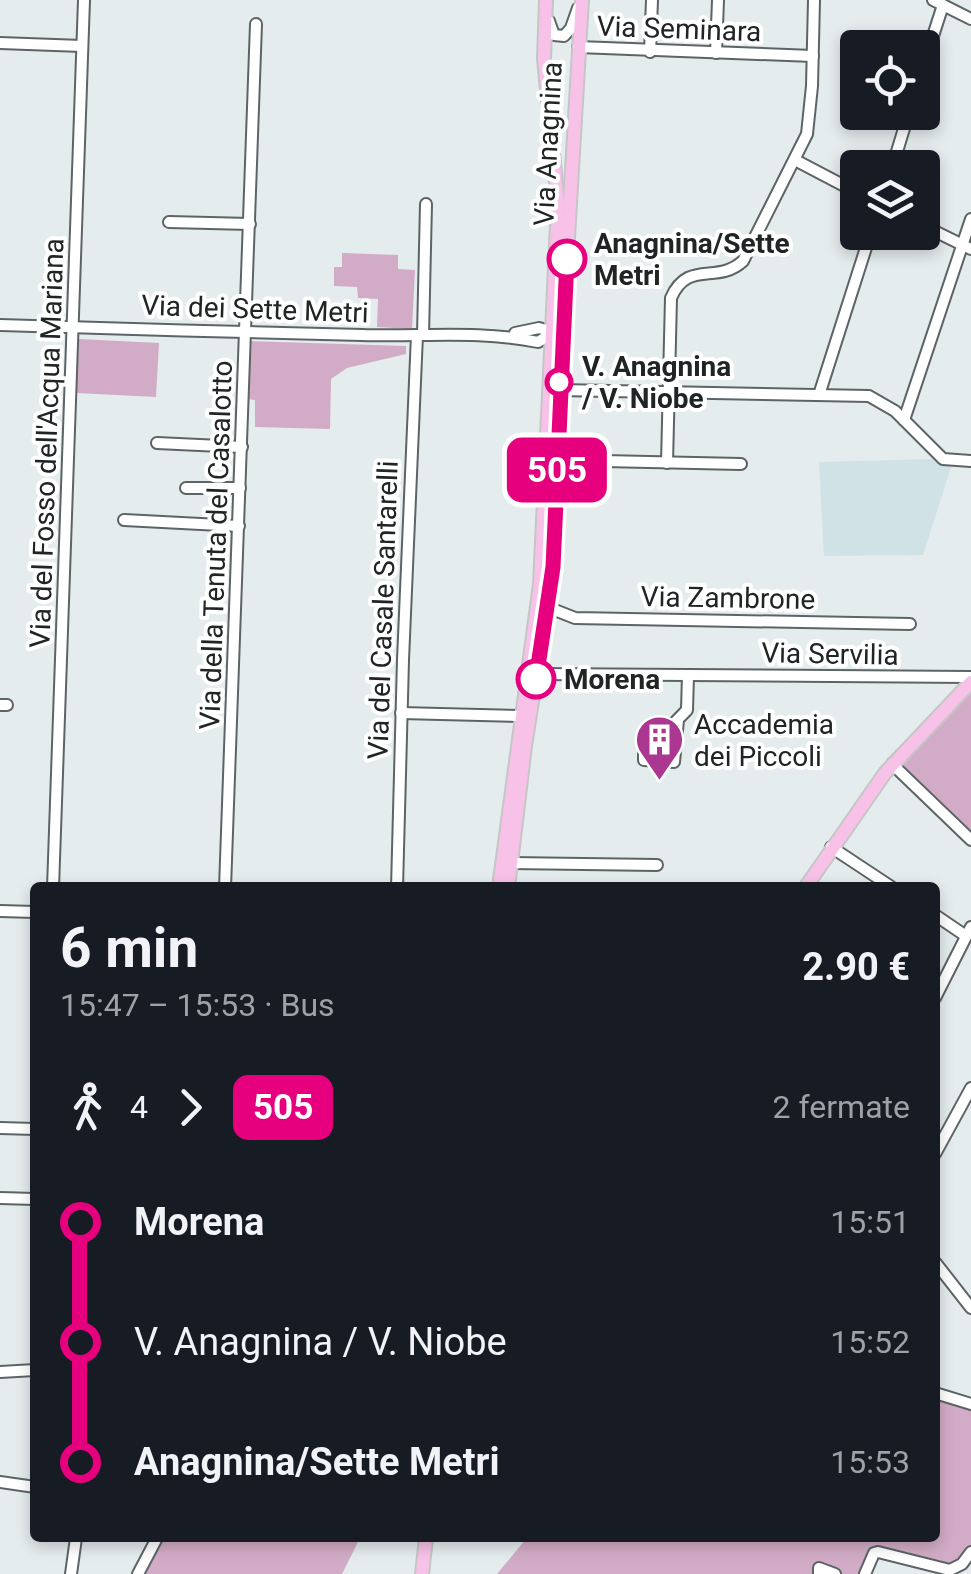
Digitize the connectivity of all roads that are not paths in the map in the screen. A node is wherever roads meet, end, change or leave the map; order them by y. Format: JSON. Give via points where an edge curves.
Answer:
{"nodes":[{"id":1,"x":84,"y":0,"type":"edge"},
{"id":2,"x":546,"y":0,"type":"edge"},
{"id":3,"x":582,"y":0,"type":"edge"},
{"id":4,"x":652,"y":0,"type":"edge"},
{"id":5,"x":718,"y":0,"type":"edge"},
{"id":6,"x":814,"y":0,"type":"edge"},
{"id":7,"x":938,"y":2,"type":"edge"},
{"id":8,"x":971,"y":18,"type":"edge"},
{"id":9,"x":256,"y":24,"type":"dead end"},
{"id":10,"x":931,"y":30,"type":"edge"},
{"id":11,"x":0,"y":42,"type":"edge"},
{"id":12,"x":82,"y":46,"type":"junction"},
{"id":13,"x":578,"y":48,"type":"junction"},
{"id":14,"x":650,"y":52,"type":"junction"},
{"id":15,"x":716,"y":54,"type":"junction"},
{"id":16,"x":813,"y":56,"type":"junction"},
{"id":17,"x":795,"y":160,"type":"junction"},
{"id":18,"x":840,"y":184,"type":"edge"},
{"id":19,"x":426,"y":204,"type":"dead end"},
{"id":20,"x":971,"y":219,"type":"edge"},
{"id":21,"x":169,"y":222,"type":"dead end"},
{"id":22,"x":250,"y":224,"type":"junction"},
{"id":23,"x":940,"y":234,"type":"edge"},
{"id":24,"x":967,"y":247,"type":"edge"},
{"id":25,"x":865,"y":250,"type":"edge"},
{"id":26,"x":0,"y":324,"type":"edge"},
{"id":27,"x":74,"y":327,"type":"junction"},
{"id":28,"x":246,"y":331,"type":"junction"},
{"id":29,"x":557,"y":333,"type":"junction"},
{"id":30,"x":420,"y":335,"type":"junction"},
{"id":31,"x":559,"y":390,"type":"junction"},
{"id":32,"x":668,"y":393,"type":"junction"},
{"id":33,"x":820,"y":395,"type":"junction"},
{"id":34,"x":904,"y":420,"type":"junction"},
{"id":35,"x":157,"y":443,"type":"dead end"},
{"id":36,"x":242,"y":447,"type":"junction"},
{"id":37,"x":557,"y":460,"type":"junction"},
{"id":38,"x":971,"y":461,"type":"edge"},
{"id":39,"x":667,"y":463,"type":"junction"},
{"id":40,"x":741,"y":464,"type":"dead end"},
{"id":41,"x":186,"y":488,"type":"dead end"},
{"id":42,"x":240,"y":488,"type":"junction"},
{"id":43,"x":124,"y":520,"type":"dead end"},
{"id":44,"x":239,"y":526,"type":"junction"},
{"id":45,"x":548,"y":530,"type":"junction"},
{"id":46,"x":547,"y":607,"type":"junction"},
{"id":47,"x":910,"y":624,"type":"dead end"},
{"id":48,"x":536,"y":674,"type":"junction"},
{"id":49,"x":688,"y":675,"type":"junction"},
{"id":50,"x":971,"y":680,"type":"edge"},
{"id":51,"x":401,"y":713,"type":"junction"},
{"id":52,"x":521,"y":716,"type":"junction"},
{"id":53,"x":678,"y":720,"type":"junction"},
{"id":54,"x":892,"y":764,"type":"junction"},
{"id":55,"x":971,"y":840,"type":"edge"},
{"id":56,"x":832,"y":847,"type":"junction"},
{"id":57,"x":510,"y":863,"type":"junction"},
{"id":58,"x":657,"y":865,"type":"dead end"},
{"id":59,"x":53,"y":882,"type":"edge"},
{"id":60,"x":225,"y":882,"type":"edge"},
{"id":61,"x":396,"y":882,"type":"edge"},
{"id":62,"x":500,"y":882,"type":"edge"},
{"id":63,"x":508,"y":882,"type":"edge"},
{"id":64,"x":809,"y":882,"type":"edge"},
{"id":65,"x":884,"y":882,"type":"edge"},
{"id":66,"x":0,"y":911,"type":"edge"},
{"id":67,"x":30,"y":912,"type":"edge"},
{"id":68,"x":940,"y":918,"type":"edge"},
{"id":69,"x":968,"y":931,"type":"edge"},
{"id":70,"x":940,"y":988,"type":"edge"},
{"id":71,"x":971,"y":1088,"type":"edge"},
{"id":72,"x":0,"y":1128,"type":"edge"},
{"id":73,"x":30,"y":1129,"type":"edge"},
{"id":74,"x":940,"y":1145,"type":"edge"},
{"id":75,"x":0,"y":1198,"type":"edge"},
{"id":76,"x":30,"y":1199,"type":"edge"},
{"id":77,"x":940,"y":1268,"type":"edge"},
{"id":78,"x":971,"y":1308,"type":"edge"},
{"id":79,"x":30,"y":1370,"type":"edge"},
{"id":80,"x":0,"y":1373,"type":"edge"},
{"id":81,"x":940,"y":1395,"type":"edge"},
{"id":82,"x":971,"y":1404,"type":"edge"},
{"id":83,"x":0,"y":1482,"type":"edge"},
{"id":84,"x":30,"y":1486,"type":"edge"},
{"id":85,"x":75,"y":1542,"type":"edge"},
{"id":86,"x":156,"y":1542,"type":"edge"},
{"id":87,"x":418,"y":1542,"type":"edge"},
{"id":88,"x":426,"y":1542,"type":"edge"},
{"id":89,"x":971,"y":1552,"type":"edge"},
{"id":90,"x":71,"y":1574,"type":"edge"},
{"id":91,"x":138,"y":1574,"type":"edge"},
{"id":92,"x":414,"y":1574,"type":"edge"},
{"id":93,"x":422,"y":1574,"type":"edge"},
{"id":94,"x":819,"y":1574,"type":"edge"},
{"id":95,"x":835,"y":1574,"type":"edge"},
{"id":96,"x":865,"y":1574,"type":"edge"}],
"edges":[{"from":1,"to":12,"type":"street","name":"Via del Fosso dell'Acqua Mariana"},
{"from":2,"to":3,"type":"street","via":[[550,30],[559,37],[570,30]]},
{"from":2,"to":29,"type":"main road","name":"Via Anagnina","via":[[558,198]]},
{"from":3,"to":13,"type":"main road","name":"Via Anagnina"},
{"from":4,"to":14,"type":"street"},
{"from":5,"to":15,"type":"street"},
{"from":6,"to":16,"type":"street"},
{"from":7,"to":8,"type":"street"},
{"from":7,"to":10,"type":"street"},
{"from":9,"to":22,"type":"street","name":"Via della Tenuta del Casalotto"},
{"from":11,"to":12,"type":"street"},
{"from":12,"to":27,"type":"street","name":"Via del Fosso dell'Acqua Mariana"},
{"from":13,"to":14,"type":"street","name":"Via Seminara"},
{"from":13,"to":29,"type":"main road","name":"Via Anagnina"},
{"from":14,"to":15,"type":"street","name":"Via Seminara"},
{"from":15,"to":16,"type":"street","name":"Via Seminara"},
{"from":16,"to":17,"type":"street","via":[[809,126]]},
{"from":17,"to":18,"type":"street"},
{"from":17,"to":32,"type":"street","via":[[736,268],[689,276],[673,293]]},
{"from":19,"to":30,"type":"street","name":"Via del Casale Santarelli"},
{"from":20,"to":24,"type":"street"},
{"from":21,"to":22,"type":"street"},
{"from":22,"to":28,"type":"street","name":"Via della Tenuta del Casalotto"},
{"from":23,"to":24,"type":"street"},
{"from":24,"to":34,"type":"street"},
{"from":25,"to":33,"type":"street"},
{"from":26,"to":27,"type":"street","name":"Via dei Sette Metri"},
{"from":27,"to":28,"type":"street","name":"Via dei Sette Metri"},
{"from":27,"to":59,"type":"street","name":"Via del Fosso dell'Acqua Mariana"},
{"from":28,"to":30,"type":"street","name":"Via dei Sette Metri"},
{"from":28,"to":36,"type":"street","name":"Via della Tenuta del Casalotto"},
{"from":29,"to":30,"type":"street","name":"Via dei Sette Metri","via":[[538,342],[509,335]]},
{"from":29,"to":31,"type":"main road","name":"Via Anagnina"},
{"from":29,"to":45,"type":"main road","name":"Via Anagnina"},
{"from":30,"to":51,"type":"street","name":"Via del Casale Santarelli"},
{"from":31,"to":32,"type":"street"},
{"from":31,"to":37,"type":"main road","name":"Via Anagnina"},
{"from":32,"to":33,"type":"street"},
{"from":32,"to":39,"type":"street"},
{"from":33,"to":34,"type":"street","via":[[875,398]]},
{"from":34,"to":38,"type":"street","via":[[942,459]]},
{"from":35,"to":36,"type":"street"},
{"from":36,"to":42,"type":"street","name":"Via della Tenuta del Casalotto"},
{"from":37,"to":39,"type":"street"},
{"from":37,"to":45,"type":"main road","name":"Via Anagnina"},
{"from":39,"to":40,"type":"street"},
{"from":41,"to":42,"type":"street"},
{"from":42,"to":44,"type":"street","name":"Via della Tenuta del Casalotto"},
{"from":43,"to":44,"type":"street"},
{"from":44,"to":60,"type":"street","name":"Via della Tenuta del Casalotto"},
{"from":45,"to":46,"type":"main road","name":"Via Anagnina"},
{"from":45,"to":52,"type":"main road","name":"Via Anagnina"},
{"from":46,"to":47,"type":"street","name":"Via Zambrone","via":[[575,618]]},
{"from":46,"to":48,"type":"main road","name":"Via Anagnina"},
{"from":48,"to":49,"type":"street","name":"Via Servilia"},
{"from":48,"to":57,"type":"main road","name":"Via Anagnina"},
{"from":49,"to":50,"type":"street","name":"Via Servilia"},
{"from":49,"to":53,"type":"street","via":[[687,710]]},
{"from":50,"to":54,"type":"main road"},
{"from":51,"to":52,"type":"street"},
{"from":51,"to":61,"type":"street","name":"Via del Casale Santarelli"},
{"from":52,"to":62,"type":"main road","name":"Via Anagnina"},
{"from":53,"to":53,"type":"street","via":[[644,754],[644,760],[674,762]]},
{"from":54,"to":55,"type":"street"},
{"from":54,"to":56,"type":"main road"},
{"from":56,"to":64,"type":"main road"},
{"from":56,"to":65,"type":"street"},
{"from":57,"to":58,"type":"street"},
{"from":57,"to":63,"type":"main road","name":"Via Anagnina"},
{"from":66,"to":67,"type":"street"},
{"from":68,"to":69,"type":"street"},
{"from":69,"to":70,"type":"street"},
{"from":71,"to":74,"type":"street"},
{"from":72,"to":73,"type":"street"},
{"from":75,"to":76,"type":"street"},
{"from":77,"to":78,"type":"street"},
{"from":79,"to":80,"type":"street"},
{"from":81,"to":82,"type":"street"},
{"from":83,"to":84,"type":"street"},
{"from":85,"to":90,"type":"street"},
{"from":86,"to":91,"type":"street"},
{"from":87,"to":92,"type":"main road"},
{"from":88,"to":93,"type":"main road"},
{"from":89,"to":96,"type":"street","via":[[950,1570],[878,1552]]},
{"from":94,"to":95,"type":"street","via":[[819,1568]]}]}
